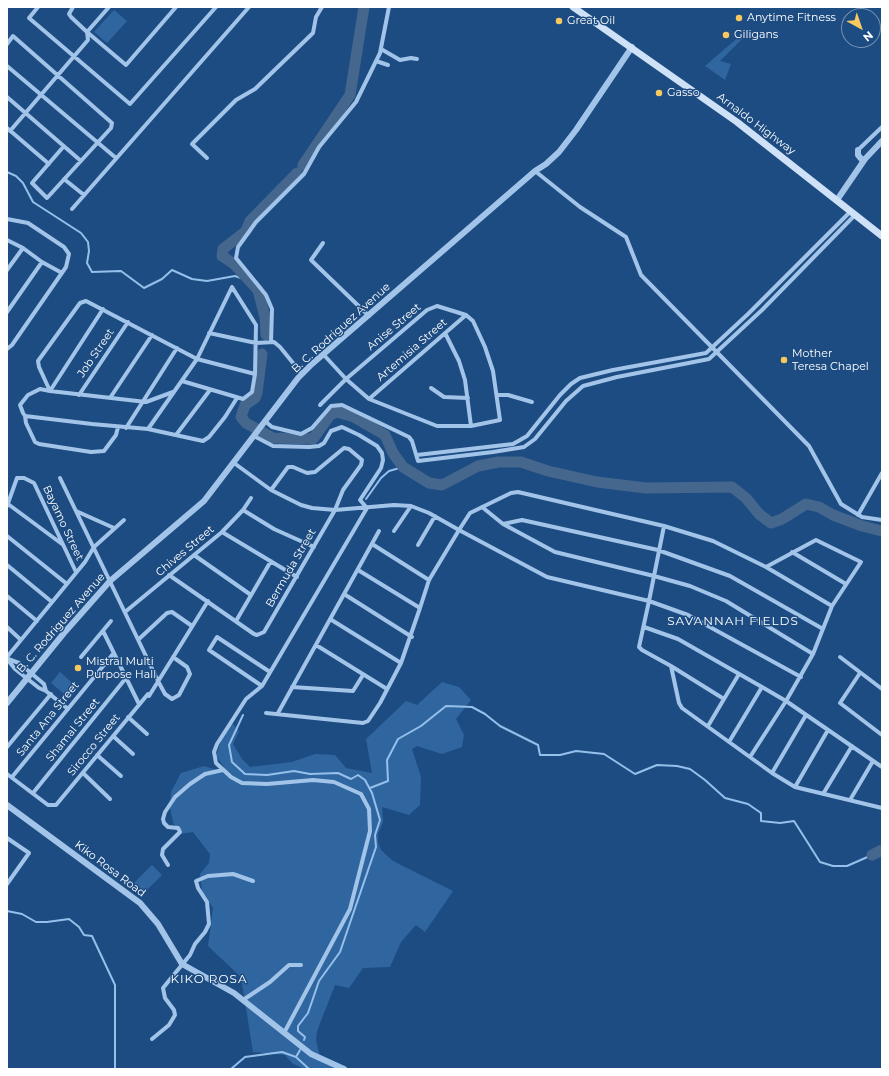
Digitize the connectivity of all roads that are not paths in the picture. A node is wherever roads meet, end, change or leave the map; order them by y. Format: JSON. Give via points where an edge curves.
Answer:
{"nodes":[{"id":1,"x":38,"y":7,"type":"edge"},
{"id":2,"x":72,"y":7,"type":"edge"},
{"id":3,"x":109,"y":7,"type":"edge"},
{"id":4,"x":176,"y":7,"type":"edge"},
{"id":5,"x":216,"y":7,"type":"edge"},
{"id":6,"x":249,"y":7,"type":"edge"},
{"id":7,"x":322,"y":7,"type":"edge"},
{"id":8,"x":389,"y":7,"type":"edge"},
{"id":9,"x":573,"y":7,"type":"edge"},
{"id":10,"x":88,"y":32,"type":"junction"},
{"id":11,"x":7,"y":44,"type":"edge"},
{"id":12,"x":632,"y":47,"type":"junction"},
{"id":13,"x":381,"y":49,"type":"junction"},
{"id":14,"x":74,"y":56,"type":"junction"},
{"id":15,"x":417,"y":59,"type":"dead end"},
{"id":16,"x":376,"y":61,"type":"junction"},
{"id":17,"x":388,"y":65,"type":"dead end"},
{"id":18,"x":8,"y":69,"type":"edge"},
{"id":19,"x":58,"y":75,"type":"junction"},
{"id":20,"x":41,"y":94,"type":"junction"},
{"id":21,"x":7,"y":96,"type":"edge"},
{"id":22,"x":25,"y":112,"type":"junction"},
{"id":23,"x":882,"y":127,"type":"edge"},
{"id":24,"x":8,"y":129,"type":"edge"},
{"id":25,"x":882,"y":141,"type":"edge"},
{"id":26,"x":97,"y":143,"type":"junction"},
{"id":27,"x":64,"y":146,"type":"junction"},
{"id":28,"x":858,"y":150,"type":"joint"},
{"id":29,"x":116,"y":158,"type":"junction"},
{"id":30,"x":207,"y":158,"type":"dead end"},
{"id":31,"x":81,"y":161,"type":"junction"},
{"id":32,"x":863,"y":161,"type":"junction"},
{"id":33,"x":50,"y":164,"type":"junction"},
{"id":34,"x":535,"y":171,"type":"junction"},
{"id":35,"x":64,"y":179,"type":"junction"},
{"id":36,"x":84,"y":195,"type":"junction"},
{"id":37,"x":837,"y":200,"type":"junction"},
{"id":38,"x":72,"y":209,"type":"dead end"},
{"id":39,"x":853,"y":212,"type":"junction"},
{"id":40,"x":7,"y":219,"type":"edge"},
{"id":41,"x":882,"y":236,"type":"edge"},
{"id":42,"x":7,"y":240,"type":"edge"},
{"id":43,"x":323,"y":243,"type":"dead end"},
{"id":44,"x":23,"y":248,"type":"junction"},
{"id":45,"x":42,"y":262,"type":"junction"},
{"id":46,"x":7,"y":270,"type":"edge"},
{"id":47,"x":62,"y":272,"type":"junction"},
{"id":48,"x":102,"y":309,"type":"junction"},
{"id":49,"x":7,"y":312,"type":"edge"},
{"id":50,"x":466,"y":315,"type":"junction"},
{"id":51,"x":369,"y":316,"type":"junction"},
{"id":52,"x":128,"y":322,"type":"junction"},
{"id":53,"x":209,"y":333,"type":"junction"},
{"id":54,"x":446,"y":333,"type":"junction"},
{"id":55,"x":152,"y":335,"type":"junction"},
{"id":56,"x":271,"y":342,"type":"junction"},
{"id":57,"x":256,"y":343,"type":"junction"},
{"id":58,"x":177,"y":348,"type":"junction"},
{"id":59,"x":711,"y":348,"type":"junction"},
{"id":60,"x":7,"y":349,"type":"edge"},
{"id":61,"x":716,"y":353,"type":"junction"},
{"id":62,"x":322,"y":354,"type":"junction"},
{"id":63,"x":197,"y":359,"type":"junction"},
{"id":64,"x":255,"y":374,"type":"junction"},
{"id":65,"x":302,"y":374,"type":"junction"},
{"id":66,"x":346,"y":380,"type":"junction"},
{"id":67,"x":182,"y":381,"type":"junction"},
{"id":68,"x":432,"y":388,"type":"dead end"},
{"id":69,"x":210,"y":390,"type":"junction"},
{"id":70,"x":50,"y":391,"type":"junction"},
{"id":71,"x":175,"y":391,"type":"junction"},
{"id":72,"x":79,"y":394,"type":"junction"},
{"id":73,"x":498,"y":394,"type":"junction"},
{"id":74,"x":110,"y":398,"type":"junction"},
{"id":75,"x":237,"y":398,"type":"junction"},
{"id":76,"x":468,"y":398,"type":"junction"},
{"id":77,"x":369,"y":399,"type":"junction"},
{"id":78,"x":142,"y":401,"type":"junction"},
{"id":79,"x":532,"y":402,"type":"dead end"},
{"id":80,"x":320,"y":405,"type":"dead end"},
{"id":81,"x":25,"y":416,"type":"junction"},
{"id":82,"x":265,"y":421,"type":"junction"},
{"id":83,"x":471,"y":426,"type":"junction"},
{"id":84,"x":118,"y":427,"type":"junction"},
{"id":85,"x":126,"y":428,"type":"junction"},
{"id":86,"x":148,"y":429,"type":"junction"},
{"id":87,"x":176,"y":435,"type":"junction"},
{"id":88,"x":255,"y":435,"type":"junction"},
{"id":89,"x":417,"y":455,"type":"junction"},
{"id":90,"x":234,"y":463,"type":"junction"},
{"id":91,"x":882,"y":473,"type":"edge"},
{"id":92,"x":60,"y":478,"type":"dead end"},
{"id":93,"x":271,"y":490,"type":"junction"},
{"id":94,"x":251,"y":498,"type":"dead end"},
{"id":95,"x":7,"y":505,"type":"edge"},
{"id":96,"x":411,"y":506,"type":"junction"},
{"id":97,"x":482,"y":507,"type":"junction"},
{"id":98,"x":367,"y":508,"type":"junction"},
{"id":99,"x":243,"y":510,"type":"junction"},
{"id":100,"x":335,"y":510,"type":"junction"},
{"id":101,"x":76,"y":511,"type":"junction"},
{"id":102,"x":858,"y":515,"type":"junction"},
{"id":103,"x":435,"y":516,"type":"junction"},
{"id":104,"x":124,"y":520,"type":"dead end"},
{"id":105,"x":882,"y":520,"type":"edge"},
{"id":106,"x":503,"y":524,"type":"junction"},
{"id":107,"x":664,"y":526,"type":"junction"},
{"id":108,"x":114,"y":528,"type":"junction"},
{"id":109,"x":394,"y":530,"type":"dead end"},
{"id":110,"x":459,"y":530,"type":"junction"},
{"id":111,"x":379,"y":531,"type":"dead end"},
{"id":112,"x":222,"y":532,"type":"junction"},
{"id":113,"x":7,"y":536,"type":"edge"},
{"id":114,"x":62,"y":544,"type":"junction"},
{"id":115,"x":372,"y":544,"type":"junction"},
{"id":116,"x":418,"y":545,"type":"dead end"},
{"id":117,"x":94,"y":547,"type":"junction"},
{"id":118,"x":314,"y":547,"type":"junction"},
{"id":119,"x":658,"y":550,"type":"junction"},
{"id":120,"x":792,"y":552,"type":"junction"},
{"id":121,"x":194,"y":555,"type":"junction"},
{"id":122,"x":271,"y":561,"type":"junction"},
{"id":123,"x":7,"y":565,"type":"edge"},
{"id":124,"x":766,"y":568,"type":"junction"},
{"id":125,"x":358,"y":570,"type":"junction"},
{"id":126,"x":76,"y":572,"type":"junction"},
{"id":127,"x":169,"y":576,"type":"junction"},
{"id":128,"x":654,"y":576,"type":"junction"},
{"id":129,"x":297,"y":577,"type":"junction"},
{"id":130,"x":429,"y":580,"type":"junction"},
{"id":131,"x":110,"y":581,"type":"junction"},
{"id":132,"x":67,"y":584,"type":"junction"},
{"id":133,"x":846,"y":584,"type":"junction"},
{"id":134,"x":344,"y":594,"type":"junction"},
{"id":135,"x":251,"y":595,"type":"junction"},
{"id":136,"x":7,"y":596,"type":"edge"},
{"id":137,"x":208,"y":601,"type":"junction"},
{"id":138,"x":649,"y":601,"type":"junction"},
{"id":139,"x":52,"y":602,"type":"junction"},
{"id":140,"x":832,"y":606,"type":"junction"},
{"id":141,"x":420,"y":608,"type":"junction"},
{"id":142,"x":125,"y":612,"type":"junction"},
{"id":143,"x":330,"y":619,"type":"junction"},
{"id":144,"x":37,"y":621,"type":"junction"},
{"id":145,"x":111,"y":621,"type":"dead end"},
{"id":146,"x":236,"y":621,"type":"junction"},
{"id":147,"x":192,"y":626,"type":"junction"},
{"id":148,"x":7,"y":627,"type":"edge"},
{"id":149,"x":644,"y":627,"type":"junction"},
{"id":150,"x":823,"y":629,"type":"junction"},
{"id":151,"x":103,"y":631,"type":"junction"},
{"id":152,"x":412,"y":637,"type":"junction"},
{"id":153,"x":139,"y":639,"type":"junction"},
{"id":154,"x":21,"y":640,"type":"junction"},
{"id":155,"x":316,"y":645,"type":"junction"},
{"id":156,"x":114,"y":654,"type":"junction"},
{"id":157,"x":813,"y":654,"type":"junction"},
{"id":158,"x":81,"y":657,"type":"dead end"},
{"id":159,"x":173,"y":657,"type":"junction"},
{"id":160,"x":840,"y":657,"type":"dead end"},
{"id":161,"x":7,"y":658,"type":"edge"},
{"id":162,"x":401,"y":664,"type":"junction"},
{"id":163,"x":671,"y":666,"type":"junction"},
{"id":164,"x":270,"y":672,"type":"junction"},
{"id":165,"x":860,"y":673,"type":"junction"},
{"id":166,"x":740,"y":674,"type":"junction"},
{"id":167,"x":363,"y":675,"type":"junction"},
{"id":168,"x":29,"y":676,"type":"junction"},
{"id":169,"x":801,"y":677,"type":"junction"},
{"id":170,"x":126,"y":678,"type":"junction"},
{"id":171,"x":158,"y":681,"type":"junction"},
{"id":172,"x":262,"y":686,"type":"junction"},
{"id":173,"x":762,"y":687,"type":"junction"},
{"id":174,"x":292,"y":688,"type":"junction"},
{"id":175,"x":387,"y":689,"type":"junction"},
{"id":176,"x":882,"y":689,"type":"edge"},
{"id":177,"x":51,"y":694,"type":"junction"},
{"id":178,"x":724,"y":699,"type":"junction"},
{"id":179,"x":786,"y":701,"type":"junction"},
{"id":180,"x":7,"y":702,"type":"edge"},
{"id":181,"x":139,"y":704,"type":"junction"},
{"id":182,"x":68,"y":709,"type":"junction"},
{"id":183,"x":266,"y":713,"type":"dead end"},
{"id":184,"x":278,"y":713,"type":"junction"},
{"id":185,"x":806,"y":715,"type":"junction"},
{"id":186,"x":128,"y":717,"type":"junction"},
{"id":187,"x":708,"y":726,"type":"junction"},
{"id":188,"x":828,"y":730,"type":"junction"},
{"id":189,"x":147,"y":734,"type":"dead end"},
{"id":190,"x":113,"y":736,"type":"junction"},
{"id":191,"x":882,"y":736,"type":"edge"},
{"id":192,"x":729,"y":742,"type":"junction"},
{"id":193,"x":852,"y":746,"type":"junction"},
{"id":194,"x":7,"y":747,"type":"edge"},
{"id":195,"x":133,"y":754,"type":"dead end"},
{"id":196,"x":97,"y":755,"type":"junction"},
{"id":197,"x":750,"y":757,"type":"junction"},
{"id":198,"x":873,"y":761,"type":"junction"},
{"id":199,"x":882,"y":767,"type":"edge"},
{"id":200,"x":223,"y":770,"type":"junction"},
{"id":201,"x":83,"y":772,"type":"junction"},
{"id":202,"x":772,"y":773,"type":"junction"},
{"id":203,"x":7,"y":774,"type":"edge"},
{"id":204,"x":121,"y":776,"type":"dead end"},
{"id":205,"x":12,"y":777,"type":"junction"},
{"id":206,"x":795,"y":787,"type":"junction"},
{"id":207,"x":33,"y":793,"type":"junction"},
{"id":208,"x":823,"y":794,"type":"junction"},
{"id":209,"x":110,"y":799,"type":"dead end"},
{"id":210,"x":850,"y":800,"type":"junction"},
{"id":211,"x":7,"y":804,"type":"edge"},
{"id":212,"x":882,"y":808,"type":"edge"},
{"id":213,"x":7,"y":838,"type":"edge"},
{"id":214,"x":168,"y":865,"type":"dead end"},
{"id":215,"x":253,"y":881,"type":"dead end"},
{"id":216,"x":7,"y":884,"type":"edge"},
{"id":217,"x":182,"y":964,"type":"junction"},
{"id":218,"x":301,"y":964,"type":"dead end"},
{"id":219,"x":242,"y":1000,"type":"junction"},
{"id":220,"x":284,"y":1033,"type":"junction"},
{"id":221,"x":152,"y":1038,"type":"dead end"},
{"id":222,"x":344,"y":1069,"type":"edge"}],
"edges":[{"from":1,"to":14,"type":"street","via":[[29,18]]},
{"from":2,"to":10,"type":"street","via":[[69,14]]},
{"from":3,"to":10,"type":"street"},
{"from":4,"to":10,"type":"street","via":[[126,65]]},
{"from":5,"to":14,"type":"street","via":[[130,104]]},
{"from":6,"to":29,"type":"street"},
{"from":7,"to":30,"type":"street","via":[[316,17],[313,33],[255,88],[236,100],[192,144]]},
{"from":8,"to":13,"type":"street"},
{"from":9,"to":12,"type":"main road","name":"Arnaldo Highway"},
{"from":10,"to":14,"type":"street","via":[[88,40]]},
{"from":11,"to":19,"type":"street","via":[[13,36]]},
{"from":12,"to":34,"type":"street","name":"B. C. Rodriguez Avenue","via":[[559,152]]},
{"from":12,"to":37,"type":"main road","name":"Arnaldo Highway","via":[[737,122]]},
{"from":13,"to":15,"type":"street","via":[[400,60]]},
{"from":13,"to":16,"type":"street"},
{"from":14,"to":19,"type":"street"},
{"from":16,"to":17,"type":"street"},
{"from":16,"to":56,"type":"street","via":[[356,102],[319,147],[304,174],[256,222],[238,247],[236,258],[266,295],[272,309]]},
{"from":18,"to":20,"type":"street"},
{"from":19,"to":20,"type":"street"},
{"from":19,"to":26,"type":"street","via":[[112,123],[111,128]]},
{"from":20,"to":22,"type":"street"},
{"from":20,"to":26,"type":"street"},
{"from":21,"to":22,"type":"street"},
{"from":22,"to":24,"type":"street"},
{"from":22,"to":27,"type":"street"},
{"from":23,"to":28,"type":"street"},
{"from":24,"to":33,"type":"street"},
{"from":25,"to":32,"type":"street"},
{"from":26,"to":29,"type":"street"},
{"from":26,"to":31,"type":"street"},
{"from":27,"to":31,"type":"street"},
{"from":27,"to":33,"type":"street"},
{"from":28,"to":32,"type":"street","via":[[858,155]]},
{"from":29,"to":36,"type":"street"},
{"from":31,"to":35,"type":"street"},
{"from":32,"to":37,"type":"street"},
{"from":33,"to":35,"type":"street","via":[[32,184],[47,198]]},
{"from":34,"to":51,"type":"street","name":"B. C. Rodriguez Avenue"},
{"from":34,"to":59,"type":"street","via":[[580,207],[626,237],[641,275]]},
{"from":35,"to":36,"type":"street"},
{"from":36,"to":38,"type":"street"},
{"from":37,"to":39,"type":"main road","name":"Arnaldo Highway"},
{"from":39,"to":41,"type":"main road","name":"Arnaldo Highway"},
{"from":39,"to":59,"type":"street"},
{"from":39,"to":61,"type":"street","via":[[762,310]]},
{"from":40,"to":47,"type":"street","via":[[28,222],[64,247],[69,254]]},
{"from":42,"to":44,"type":"street"},
{"from":43,"to":51,"type":"street","via":[[312,260]]},
{"from":44,"to":45,"type":"street"},
{"from":44,"to":46,"type":"street"},
{"from":45,"to":47,"type":"street"},
{"from":45,"to":49,"type":"street"},
{"from":47,"to":60,"type":"street"},
{"from":48,"to":52,"type":"street"},
{"from":48,"to":70,"type":"street"},
{"from":48,"to":70,"type":"street","via":[[82,301],[40,357],[38,364]]},
{"from":50,"to":54,"type":"street","name":"Artemisia Street"},
{"from":50,"to":66,"type":"street","name":"Anise Street","via":[[437,306],[431,308]]},
{"from":50,"to":73,"type":"street","via":[[471,319],[485,347]]},
{"from":51,"to":62,"type":"street","name":"B. C. Rodriguez Avenue"},
{"from":52,"to":55,"type":"street"},
{"from":52,"to":72,"type":"street","name":"Job Street"},
{"from":53,"to":57,"type":"street"},
{"from":53,"to":57,"type":"street","via":[[232,287],[256,325]]},
{"from":53,"to":63,"type":"street"},
{"from":54,"to":76,"type":"street","via":[[459,361]]},
{"from":54,"to":77,"type":"street","name":"Artemisia Street"},
{"from":55,"to":58,"type":"street"},
{"from":55,"to":74,"type":"street"},
{"from":56,"to":57,"type":"street"},
{"from":56,"to":65,"type":"street","via":[[280,347]]},
{"from":57,"to":64,"type":"street"},
{"from":58,"to":63,"type":"street"},
{"from":58,"to":78,"type":"street"},
{"from":59,"to":61,"type":"street"},
{"from":59,"to":89,"type":"street","via":[[706,353],[580,378],[566,388],[530,432],[516,443]]},
{"from":61,"to":89,"type":"street","via":[[709,359],[583,386],[566,401],[535,439],[524,447],[418,461]]},
{"from":61,"to":102,"type":"street","via":[[809,446],[842,504]]},
{"from":62,"to":65,"type":"street","name":"B. C. Rodriguez Avenue"},
{"from":62,"to":66,"type":"street"},
{"from":63,"to":64,"type":"street"},
{"from":63,"to":67,"type":"street"},
{"from":64,"to":75,"type":"street","via":[[252,392],[246,398]]},
{"from":65,"to":82,"type":"street","name":"B. C. Rodriguez Avenue"},
{"from":66,"to":77,"type":"street"},
{"from":66,"to":80,"type":"street","name":"Anise Street"},
{"from":67,"to":69,"type":"street"},
{"from":67,"to":71,"type":"street"},
{"from":68,"to":76,"type":"street","via":[[444,397]]},
{"from":69,"to":75,"type":"street"},
{"from":69,"to":87,"type":"street"},
{"from":70,"to":72,"type":"street"},
{"from":70,"to":81,"type":"street","via":[[40,389],[28,395],[20,405]]},
{"from":71,"to":78,"type":"street"},
{"from":71,"to":86,"type":"street"},
{"from":72,"to":74,"type":"street"},
{"from":73,"to":79,"type":"street"},
{"from":73,"to":83,"type":"street","via":[[500,420]]},
{"from":74,"to":78,"type":"street"},
{"from":75,"to":87,"type":"street","via":[[205,440]]},
{"from":76,"to":83,"type":"street"},
{"from":77,"to":83,"type":"street","via":[[437,426]]},
{"from":78,"to":85,"type":"street"},
{"from":81,"to":84,"type":"street"},
{"from":81,"to":84,"type":"street","via":[[35,442],[91,452],[104,451],[116,435]]},
{"from":82,"to":88,"type":"street","name":"B. C. Rodriguez Avenue"},
{"from":82,"to":89,"type":"street","via":[[272,427],[301,434],[312,428],[331,406],[342,405],[409,437]]},
{"from":84,"to":85,"type":"street"},
{"from":85,"to":86,"type":"street"},
{"from":86,"to":87,"type":"street"},
{"from":88,"to":90,"type":"street","name":"B. C. Rodriguez Avenue"},
{"from":88,"to":98,"type":"street","via":[[273,446],[320,446],[331,431],[342,427],[368,440],[382,453],[383,460],[381,468],[360,500]]},
{"from":90,"to":93,"type":"street"},
{"from":90,"to":131,"type":"street","name":"B. C. Rodriguez Avenue","via":[[204,501]]},
{"from":91,"to":102,"type":"street"},
{"from":92,"to":101,"type":"street"},
{"from":93,"to":100,"type":"street","via":[[312,508]]},
{"from":93,"to":100,"type":"street","name":"Bermuda Street","via":[[288,467],[307,473],[315,472],[346,448],[360,458],[362,463],[343,490]]},
{"from":94,"to":99,"type":"street","name":"Chives Street"},
{"from":95,"to":114,"type":"street"},
{"from":95,"to":114,"type":"street","name":"Bayamo Street","via":[[14,481],[17,478],[31,480],[36,485]]},
{"from":96,"to":98,"type":"street"},
{"from":96,"to":103,"type":"street"},
{"from":96,"to":109,"type":"street"},
{"from":97,"to":106,"type":"street"},
{"from":97,"to":107,"type":"street","via":[[518,492]]},
{"from":97,"to":110,"type":"street","via":[[470,513]]},
{"from":98,"to":100,"type":"street"},
{"from":98,"to":164,"type":"street"},
{"from":99,"to":112,"type":"street","name":"Chives Street"},
{"from":99,"to":118,"type":"street","via":[[274,529]]},
{"from":100,"to":118,"type":"street","name":"Bermuda Street"},
{"from":101,"to":108,"type":"street"},
{"from":101,"to":117,"type":"street"},
{"from":102,"to":105,"type":"street"},
{"from":103,"to":110,"type":"street"},
{"from":103,"to":116,"type":"street"},
{"from":104,"to":108,"type":"street"},
{"from":106,"to":119,"type":"street","via":[[522,520]]},
{"from":106,"to":128,"type":"street","via":[[555,552]]},
{"from":107,"to":119,"type":"street"},
{"from":107,"to":124,"type":"street","via":[[713,541]]},
{"from":108,"to":117,"type":"street"},
{"from":110,"to":130,"type":"street"},
{"from":110,"to":138,"type":"street","via":[[547,577]]},
{"from":111,"to":115,"type":"street"},
{"from":112,"to":121,"type":"street","name":"Chives Street"},
{"from":112,"to":122,"type":"street"},
{"from":113,"to":132,"type":"street"},
{"from":114,"to":126,"type":"street","name":"Bayamo Street"},
{"from":115,"to":125,"type":"street"},
{"from":115,"to":130,"type":"street"},
{"from":117,"to":126,"type":"street"},
{"from":117,"to":131,"type":"street"},
{"from":118,"to":129,"type":"street","name":"Bermuda Street"},
{"from":119,"to":128,"type":"street"},
{"from":119,"to":150,"type":"street","via":[[730,576]]},
{"from":120,"to":124,"type":"street"},
{"from":120,"to":133,"type":"street"},
{"from":120,"to":133,"type":"street","via":[[816,540],[861,562]]},
{"from":121,"to":127,"type":"street","name":"Chives Street"},
{"from":121,"to":135,"type":"street"},
{"from":122,"to":129,"type":"street"},
{"from":122,"to":135,"type":"street"},
{"from":123,"to":139,"type":"street"},
{"from":124,"to":140,"type":"street"},
{"from":125,"to":134,"type":"street"},
{"from":125,"to":141,"type":"street"},
{"from":126,"to":132,"type":"street"},
{"from":127,"to":137,"type":"street"},
{"from":127,"to":142,"type":"street","name":"Chives Street"},
{"from":128,"to":138,"type":"street"},
{"from":128,"to":157,"type":"street","via":[[690,586],[726,601]]},
{"from":129,"to":146,"type":"street","name":"Bermuda Street","via":[[271,622],[261,634],[254,634]]},
{"from":130,"to":141,"type":"street"},
{"from":131,"to":142,"type":"street"},
{"from":131,"to":168,"type":"street","name":"B. C. Rodriguez Avenue"},
{"from":132,"to":139,"type":"street"},
{"from":133,"to":140,"type":"street"},
{"from":134,"to":143,"type":"street"},
{"from":134,"to":152,"type":"street"},
{"from":135,"to":146,"type":"street"},
{"from":136,"to":144,"type":"street"},
{"from":137,"to":146,"type":"street"},
{"from":137,"to":147,"type":"street","name":"Sirocco Street"},
{"from":138,"to":149,"type":"street"},
{"from":138,"to":169,"type":"street","via":[[688,615]]},
{"from":139,"to":144,"type":"street"},
{"from":140,"to":150,"type":"street"},
{"from":141,"to":152,"type":"street"},
{"from":142,"to":153,"type":"street"},
{"from":143,"to":155,"type":"street"},
{"from":143,"to":162,"type":"street"},
{"from":144,"to":154,"type":"street"},
{"from":145,"to":151,"type":"street"},
{"from":147,"to":153,"type":"street","via":[[172,612],[167,613]]},
{"from":147,"to":159,"type":"street","name":"Sirocco Street"},
{"from":148,"to":154,"type":"street"},
{"from":149,"to":163,"type":"street","via":[[640,647],[642,650]]},
{"from":149,"to":166,"type":"street","via":[[678,638]]},
{"from":150,"to":157,"type":"street"},
{"from":151,"to":156,"type":"street"},
{"from":151,"to":158,"type":"street"},
{"from":152,"to":162,"type":"street"},
{"from":153,"to":171,"type":"street"},
{"from":154,"to":161,"type":"street"},
{"from":155,"to":167,"type":"street"},
{"from":155,"to":174,"type":"street"},
{"from":156,"to":170,"type":"street"},
{"from":156,"to":182,"type":"street","name":"Santa Ana Street"},
{"from":157,"to":169,"type":"street"},
{"from":159,"to":171,"type":"street","name":"Sirocco Street"},
{"from":159,"to":171,"type":"street","via":[[190,670],[189,678],[179,695],[169,698]]},
{"from":160,"to":165,"type":"street"},
{"from":161,"to":168,"type":"street","via":[[19,663]]},
{"from":162,"to":175,"type":"street"},
{"from":163,"to":178,"type":"street"},
{"from":163,"to":187,"type":"street","via":[[682,708]]},
{"from":164,"to":172,"type":"street"},
{"from":164,"to":172,"type":"street","via":[[217,637],[209,650]]},
{"from":165,"to":176,"type":"street"},
{"from":165,"to":191,"type":"street","via":[[840,703]]},
{"from":166,"to":173,"type":"street"},
{"from":166,"to":178,"type":"street"},
{"from":167,"to":174,"type":"street","via":[[353,691]]},
{"from":167,"to":175,"type":"street"},
{"from":168,"to":177,"type":"street","via":[[44,684],[46,691]]},
{"from":168,"to":180,"type":"street","name":"B. C. Rodriguez Avenue"},
{"from":169,"to":179,"type":"street"},
{"from":170,"to":181,"type":"street"},
{"from":170,"to":207,"type":"street","name":"Shamal Street"},
{"from":171,"to":181,"type":"street","name":"Sirocco Street"},
{"from":172,"to":200,"type":"street","via":[[246,699],[217,744],[214,757]]},
{"from":173,"to":179,"type":"street"},
{"from":173,"to":192,"type":"street"},
{"from":174,"to":184,"type":"street"},
{"from":175,"to":184,"type":"street","via":[[371,718],[363,723]]},
{"from":177,"to":182,"type":"street"},
{"from":177,"to":194,"type":"street"},
{"from":178,"to":187,"type":"street"},
{"from":179,"to":185,"type":"street"},
{"from":179,"to":197,"type":"street"},
{"from":181,"to":186,"type":"street","name":"Sirocco Street"},
{"from":182,"to":205,"type":"street","name":"Santa Ana Street"},
{"from":183,"to":184,"type":"street"},
{"from":185,"to":188,"type":"street"},
{"from":185,"to":202,"type":"street"},
{"from":186,"to":189,"type":"street"},
{"from":186,"to":190,"type":"street","name":"Sirocco Street"},
{"from":187,"to":192,"type":"street"},
{"from":188,"to":193,"type":"street"},
{"from":188,"to":206,"type":"street"},
{"from":190,"to":195,"type":"street"},
{"from":190,"to":196,"type":"street","name":"Sirocco Street"},
{"from":192,"to":197,"type":"street"},
{"from":193,"to":198,"type":"street"},
{"from":193,"to":208,"type":"street"},
{"from":196,"to":201,"type":"street","name":"Sirocco Street"},
{"from":196,"to":204,"type":"street"},
{"from":197,"to":202,"type":"street"},
{"from":198,"to":199,"type":"street"},
{"from":198,"to":210,"type":"street"},
{"from":200,"to":214,"type":"street","via":[[205,774],[190,784],[175,797],[165,812],[162,819],[164,823],[168,827],[178,828],[180,832],[163,849],[162,855]]},
{"from":200,"to":220,"type":"street","via":[[236,780],[247,784],[313,780],[334,782],[361,794],[369,809],[371,824],[350,909]]},
{"from":201,"to":207,"type":"street","name":"Sirocco Street","via":[[53,806]]},
{"from":201,"to":209,"type":"street"},
{"from":202,"to":206,"type":"street"},
{"from":203,"to":205,"type":"street"},
{"from":205,"to":207,"type":"street"},
{"from":206,"to":208,"type":"street"},
{"from":208,"to":210,"type":"street"},
{"from":210,"to":212,"type":"street"},
{"from":211,"to":217,"type":"street","name":"Kiko Rosa Road","via":[[140,903],[158,924]]},
{"from":213,"to":216,"type":"street","via":[[29,853]]},
{"from":215,"to":217,"type":"street","via":[[233,874],[208,876],[196,881],[207,902],[209,924]]},
{"from":217,"to":219,"type":"street","name":"Kiko Rosa Road"},
{"from":217,"to":221,"type":"street","via":[[163,990],[175,1015],[169,1025]]},
{"from":218,"to":219,"type":"street","via":[[289,965],[270,982]]},
{"from":219,"to":220,"type":"street","name":"Kiko Rosa Road"},
{"from":220,"to":222,"type":"street","name":"Kiko Rosa Road","via":[[311,1054]]}]}
